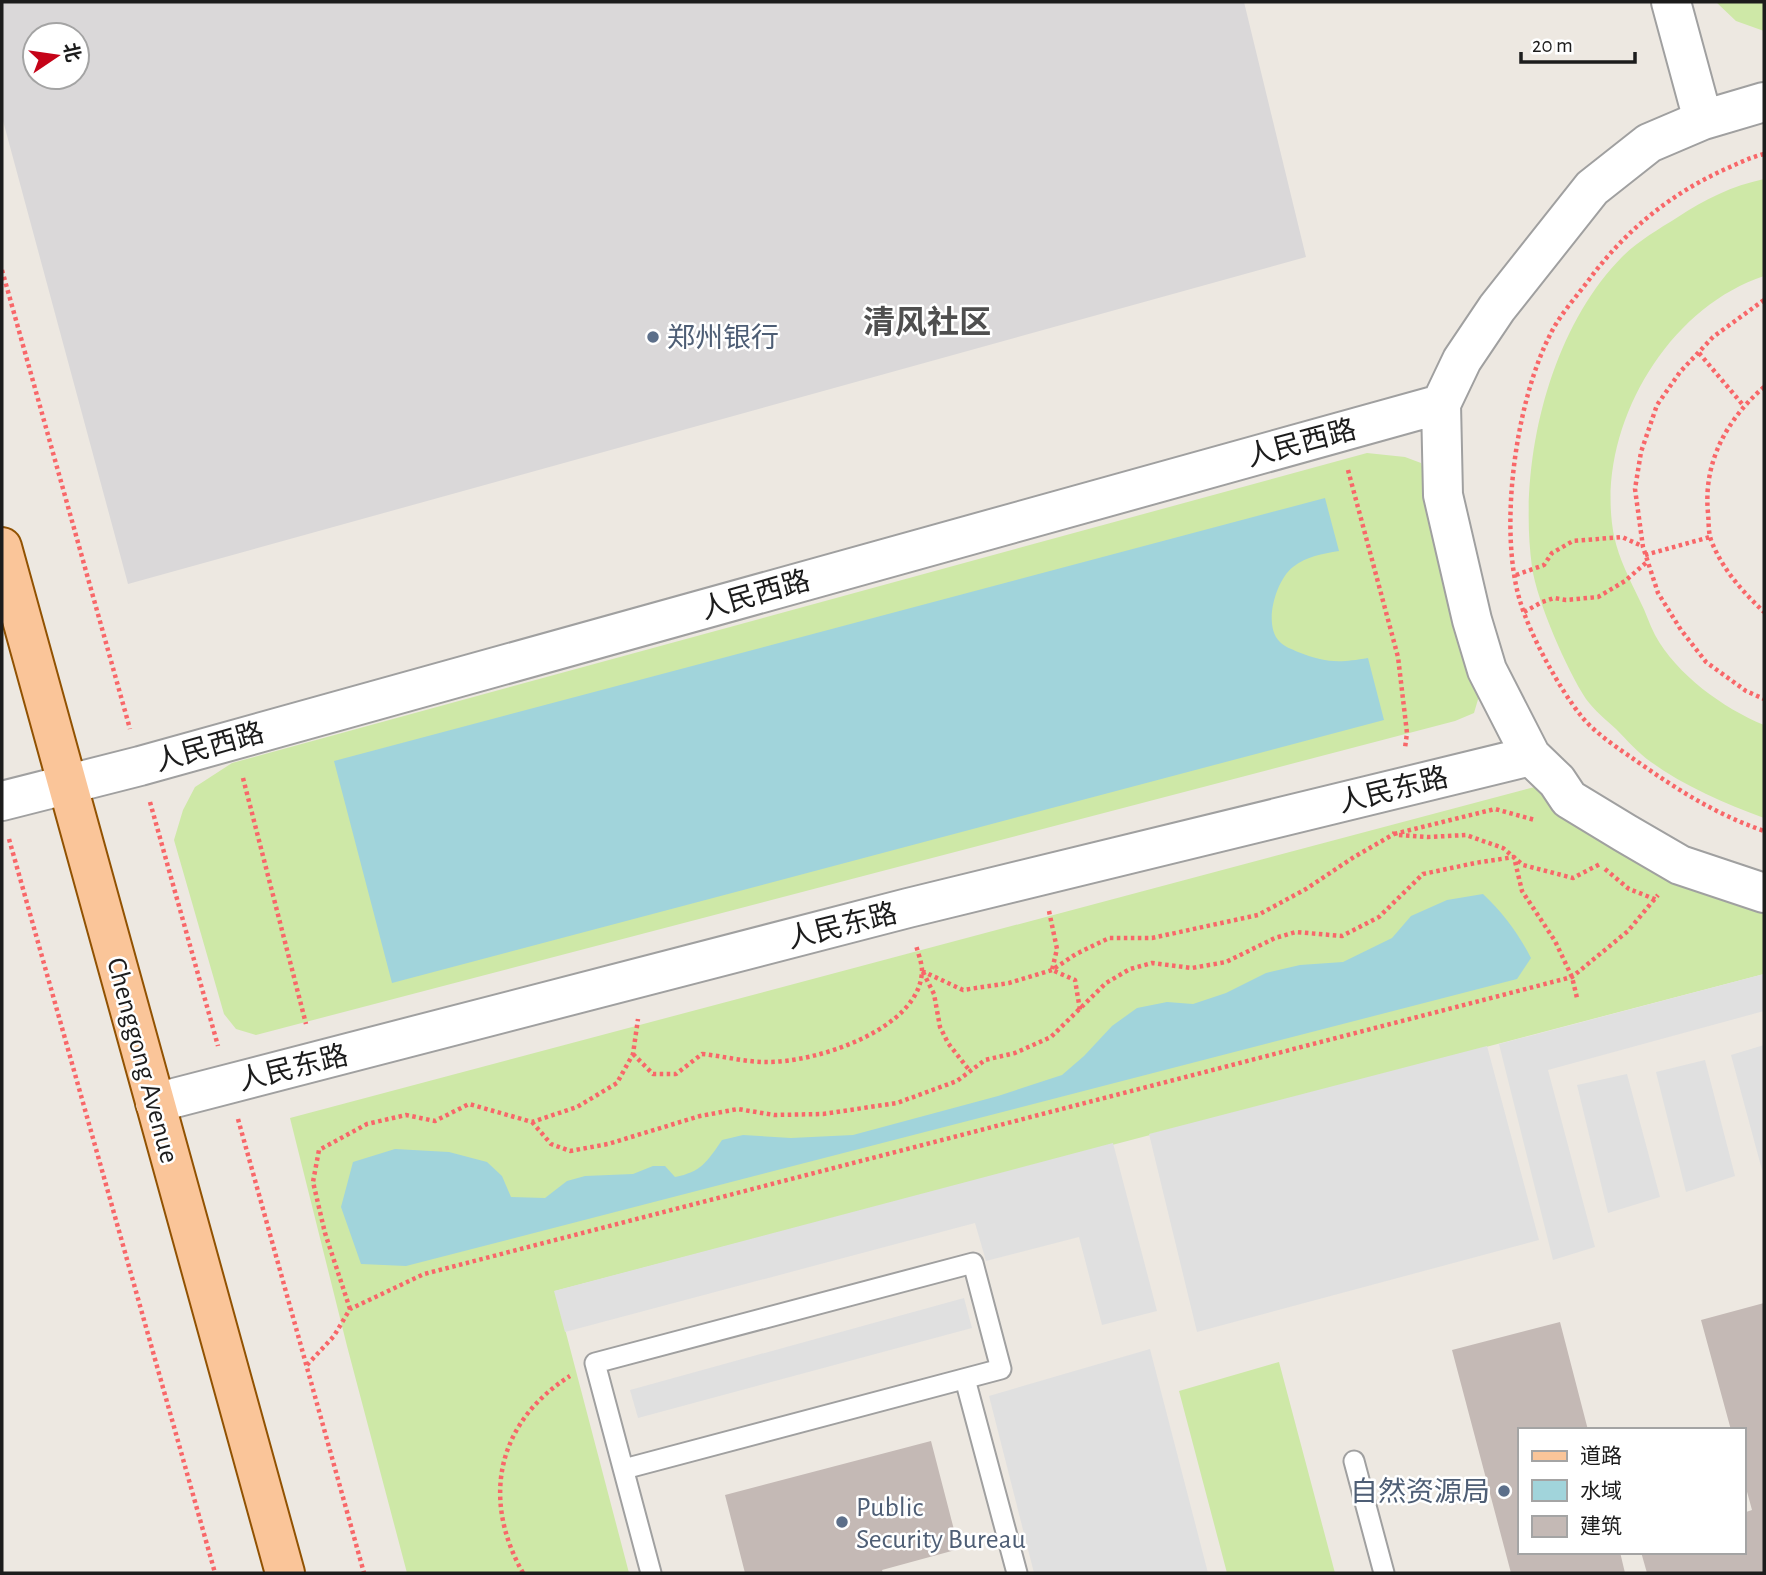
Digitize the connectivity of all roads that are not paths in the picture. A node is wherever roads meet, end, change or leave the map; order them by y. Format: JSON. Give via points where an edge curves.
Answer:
{"nodes":[{"id":1,"x":1671,"y":2,"type":"edge"},
{"id":2,"x":1764,"y":102,"type":"edge"},
{"id":3,"x":1703,"y":120,"type":"junction"},
{"id":4,"x":1441,"y":404,"type":"junction"},
{"id":5,"x":2,"y":547,"type":"edge"},
{"id":6,"x":1531,"y":756,"type":"junction"},
{"id":7,"x":69,"y":783,"type":"junction"},
{"id":8,"x":4,"y":814,"type":"edge"},
{"id":9,"x":1764,"y":892,"type":"edge"},
{"id":10,"x":155,"y":1103,"type":"junction"},
{"id":11,"x":965,"y":1378,"type":"junction"},
{"id":12,"x":1354,"y":1461,"type":"dead end"},
{"id":13,"x":624,"y":1469,"type":"junction"},
{"id":14,"x":285,"y":1573,"type":"edge"},
{"id":15,"x":651,"y":1573,"type":"edge"},
{"id":16,"x":1017,"y":1573,"type":"edge"},
{"id":17,"x":1384,"y":1573,"type":"edge"}],
"edges":[{"from":1,"to":3,"type":"street"},
{"from":2,"to":3,"type":"street"},
{"from":3,"to":4,"type":"street","via":[[1649,142],[1592,188],[1497,308],[1462,360]]},
{"from":4,"to":6,"type":"street","via":[[1443,495],[1472,621],[1487,670]]},
{"from":4,"to":7,"type":"street","name":"人民西路"},
{"from":5,"to":7,"type":"main road","name":"Chenggong Avenue"},
{"from":6,"to":9,"type":"street","via":[[1569,799],[1625,833],[1680,865]]},
{"from":6,"to":10,"type":"street","name":"人民东路","via":[[908,908]]},
{"from":7,"to":8,"type":"street","name":"人民西路"},
{"from":7,"to":10,"type":"main road","name":"Chenggong Avenue"},
{"from":10,"to":14,"type":"main road","name":"Chenggong Avenue"},
{"from":11,"to":13,"type":"lane"},
{"from":11,"to":13,"type":"lane","via":[[1001,1369],[974,1263],[595,1363]]},
{"from":11,"to":16,"type":"lane"},
{"from":12,"to":17,"type":"lane"},
{"from":13,"to":15,"type":"lane"}]}
